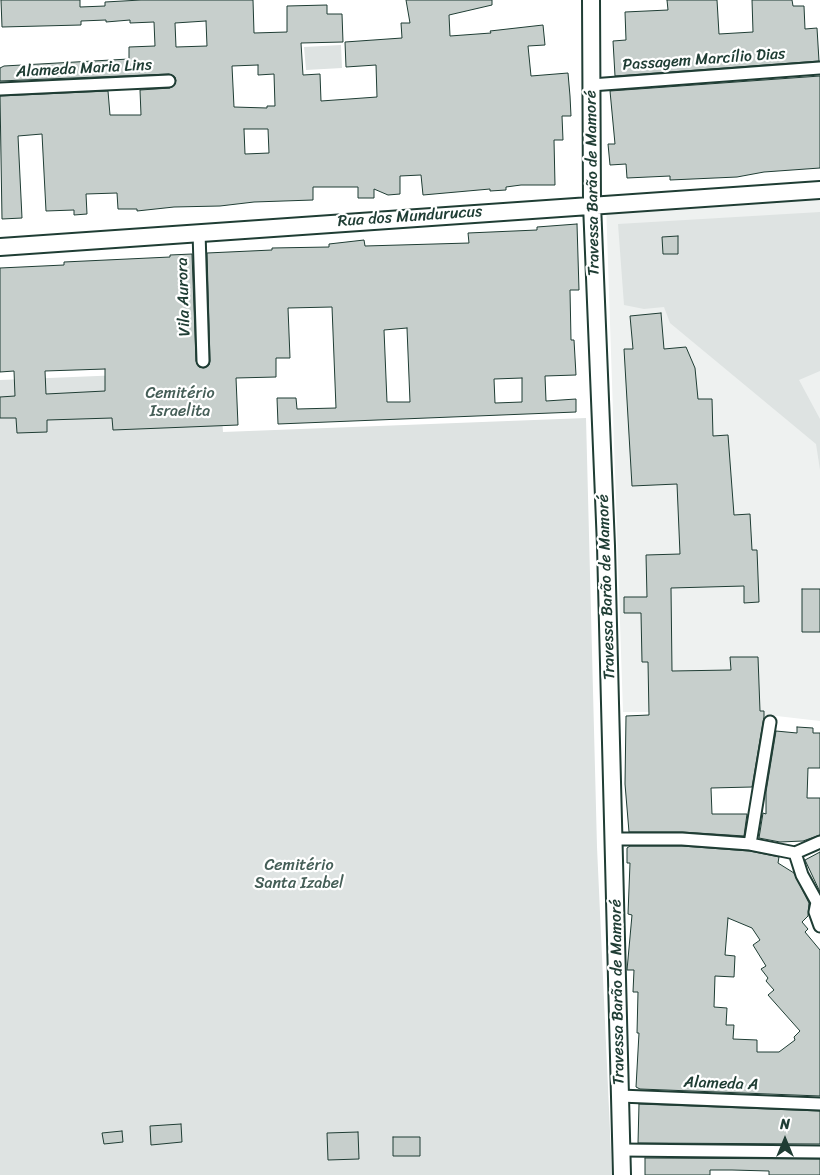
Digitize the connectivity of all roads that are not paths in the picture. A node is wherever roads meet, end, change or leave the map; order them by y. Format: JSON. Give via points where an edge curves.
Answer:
{"nodes":[{"id":1,"x":591,"y":0,"type":"edge"},
{"id":2,"x":820,"y":68,"type":"edge"},
{"id":3,"x":169,"y":82,"type":"dead end"},
{"id":4,"x":591,"y":85,"type":"junction"},
{"id":5,"x":0,"y":89,"type":"edge"},
{"id":6,"x":820,"y":190,"type":"edge"},
{"id":7,"x":592,"y":204,"type":"junction"},
{"id":8,"x":198,"y":232,"type":"junction"},
{"id":9,"x":0,"y":246,"type":"edge"},
{"id":10,"x":203,"y":361,"type":"dead end"},
{"id":11,"x":770,"y":722,"type":"dead end"},
{"id":12,"x":615,"y":839,"type":"junction"},
{"id":13,"x":820,"y":842,"type":"edge"},
{"id":14,"x":750,"y":844,"type":"junction"},
{"id":15,"x":795,"y":853,"type":"junction"},
{"id":16,"x":820,"y":926,"type":"edge"},
{"id":17,"x":620,"y":1096,"type":"junction"},
{"id":18,"x":820,"y":1104,"type":"edge"},
{"id":19,"x":621,"y":1150,"type":"junction"},
{"id":20,"x":820,"y":1152,"type":"edge"},
{"id":21,"x":622,"y":1175,"type":"edge"}],
"edges":[{"from":1,"to":4,"type":"street","name":"Travessa Barão de Mamoré"},
{"from":2,"to":4,"type":"street","name":"Passagem Marcílio Dias"},
{"from":3,"to":5,"type":"street","name":"Alameda Maria Lins"},
{"from":4,"to":7,"type":"street","name":"Travessa Barão de Mamoré"},
{"from":6,"to":7,"type":"street","name":"Rua dos Mundurucus"},
{"from":7,"to":8,"type":"street","name":"Rua dos Mundurucus"},
{"from":7,"to":12,"type":"street","name":"Travessa Barão de Mamoré"},
{"from":8,"to":9,"type":"street","name":"Rua dos Mundurucus"},
{"from":8,"to":10,"type":"street","name":"Vila Aurora"},
{"from":11,"to":14,"type":"street"},
{"from":12,"to":14,"type":"street"},
{"from":12,"to":17,"type":"street","name":"Travessa Barão de Mamoré"},
{"from":13,"to":15,"type":"street"},
{"from":14,"to":15,"type":"street"},
{"from":15,"to":16,"type":"street","via":[[802,875],[817,902],[815,912]]},
{"from":17,"to":18,"type":"street","name":"Alameda A"},
{"from":17,"to":19,"type":"street","name":"Travessa Barão de Mamoré"},
{"from":19,"to":20,"type":"street"},
{"from":19,"to":21,"type":"street","name":"Travessa Barão de Mamoré"}]}
